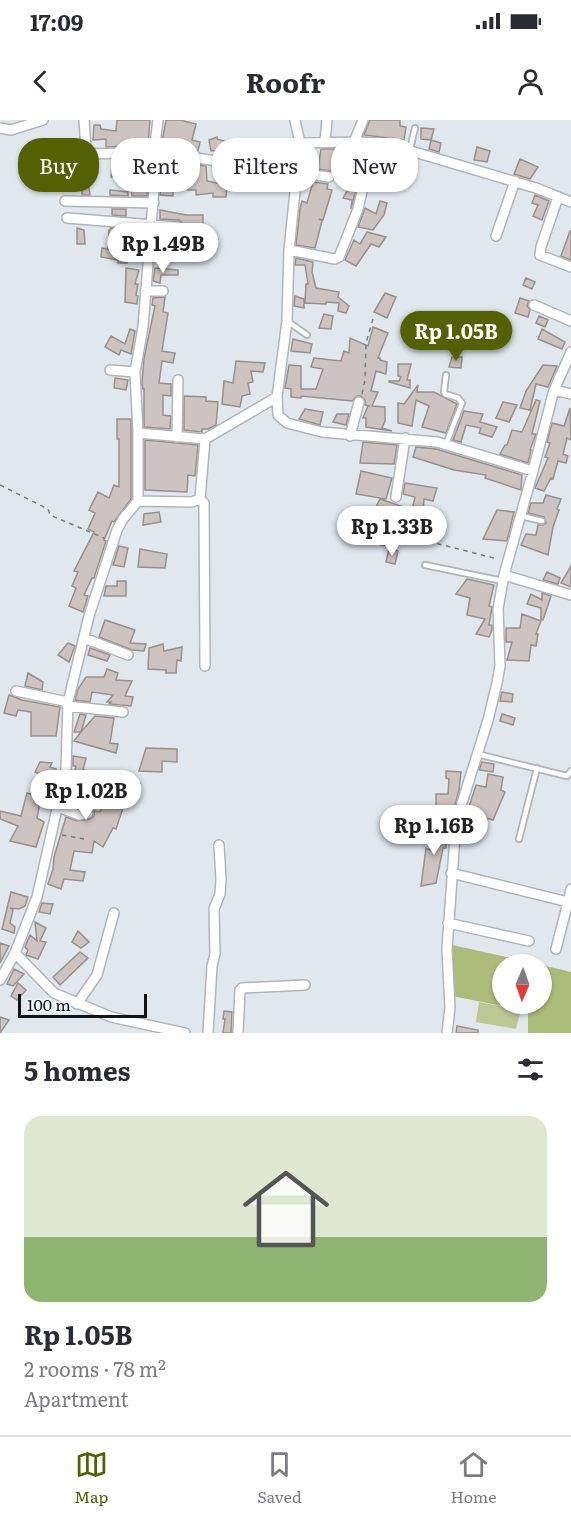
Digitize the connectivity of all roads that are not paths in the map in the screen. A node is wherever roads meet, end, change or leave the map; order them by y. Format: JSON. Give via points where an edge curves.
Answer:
{"nodes":[{"id":1,"x":43,"y":120,"type":"edge"},
{"id":2,"x":84,"y":120,"type":"edge"},
{"id":3,"x":158,"y":120,"type":"edge"},
{"id":4,"x":295,"y":120,"type":"edge"},
{"id":5,"x":327,"y":120,"type":"edge"},
{"id":6,"x":363,"y":120,"type":"edge"},
{"id":7,"x":0,"y":128,"type":"edge"},
{"id":8,"x":415,"y":128,"type":"dead end"},
{"id":9,"x":157,"y":138,"type":"edge"},
{"id":10,"x":299,"y":138,"type":"edge"},
{"id":11,"x":356,"y":138,"type":"edge"},
{"id":12,"x":413,"y":138,"type":"edge"},
{"id":13,"x":326,"y":141,"type":"junction"},
{"id":14,"x":331,"y":141,"type":"edge"},
{"id":15,"x":319,"y":142,"type":"edge"},
{"id":16,"x":418,"y":152,"type":"edge"},
{"id":17,"x":111,"y":153,"type":"edge"},
{"id":18,"x":319,"y":175,"type":"edge"},
{"id":19,"x":329,"y":177,"type":"dead end"},
{"id":20,"x":515,"y":182,"type":"junction"},
{"id":21,"x":154,"y":192,"type":"edge"},
{"id":22,"x":295,"y":192,"type":"edge"},
{"id":23,"x":363,"y":192,"type":"edge"},
{"id":24,"x":558,"y":197,"type":"junction"},
{"id":25,"x":65,"y":201,"type":"dead end"},
{"id":26,"x":571,"y":202,"type":"edge"},
{"id":27,"x":154,"y":203,"type":"junction"},
{"id":28,"x":67,"y":218,"type":"dead end"},
{"id":29,"x":152,"y":225,"type":"junction"},
{"id":30,"x":178,"y":227,"type":"dead end"},
{"id":31,"x":496,"y":236,"type":"dead end"},
{"id":32,"x":289,"y":250,"type":"junction"},
{"id":33,"x":571,"y":267,"type":"edge"},
{"id":34,"x":145,"y":291,"type":"junction"},
{"id":35,"x":164,"y":291,"type":"dead end"},
{"id":36,"x":534,"y":305,"type":"dead end"},
{"id":37,"x":287,"y":321,"type":"junction"},
{"id":38,"x":571,"y":321,"type":"edge"},
{"id":39,"x":307,"y":335,"type":"dead end"},
{"id":40,"x":571,"y":352,"type":"edge"},
{"id":41,"x":110,"y":370,"type":"dead end"},
{"id":42,"x":135,"y":372,"type":"junction"},
{"id":43,"x":446,"y":375,"type":"dead end"},
{"id":44,"x":178,"y":380,"type":"dead end"},
{"id":45,"x":554,"y":390,"type":"junction"},
{"id":46,"x":571,"y":394,"type":"edge"},
{"id":47,"x":277,"y":397,"type":"junction"},
{"id":48,"x":359,"y":402,"type":"road end"},
{"id":49,"x":138,"y":433,"type":"junction"},
{"id":50,"x":350,"y":436,"type":"junction"},
{"id":51,"x":177,"y":437,"type":"junction"},
{"id":52,"x":405,"y":438,"type":"junction"},
{"id":53,"x":205,"y":439,"type":"junction"},
{"id":54,"x":446,"y":444,"type":"junction"},
{"id":55,"x":533,"y":471,"type":"junction"},
{"id":56,"x":396,"y":497,"type":"dead end"},
{"id":57,"x":200,"y":499,"type":"junction"},
{"id":58,"x":138,"y":501,"type":"junction"},
{"id":59,"x":519,"y":516,"type":"junction"},
{"id":60,"x":542,"y":521,"type":"dead end"},
{"id":61,"x":425,"y":565,"type":"dead end"},
{"id":62,"x":503,"y":578,"type":"junction"},
{"id":63,"x":571,"y":595,"type":"edge"},
{"id":64,"x":84,"y":638,"type":"junction"},
{"id":65,"x":128,"y":655,"type":"dead end"},
{"id":66,"x":205,"y":666,"type":"dead end"},
{"id":67,"x":16,"y":691,"type":"dead end"},
{"id":68,"x":68,"y":704,"type":"junction"},
{"id":69,"x":123,"y":712,"type":"dead end"},
{"id":70,"x":476,"y":754,"type":"junction"},
{"id":71,"x":537,"y":768,"type":"junction"},
{"id":72,"x":571,"y":771,"type":"edge"},
{"id":73,"x":58,"y":807,"type":"junction"},
{"id":74,"x":88,"y":813,"type":"dead end"},
{"id":75,"x":519,"y":839,"type":"dead end"},
{"id":76,"x":219,"y":845,"type":"dead end"},
{"id":77,"x":452,"y":873,"type":"junction"},
{"id":78,"x":571,"y":889,"type":"edge"},
{"id":79,"x":569,"y":902,"type":"edge"},
{"id":80,"x":114,"y":913,"type":"dead end"},
{"id":81,"x":448,"y":923,"type":"junction"},
{"id":82,"x":529,"y":941,"type":"dead end"},
{"id":83,"x":556,"y":949,"type":"dead end"},
{"id":84,"x":15,"y":953,"type":"junction"},
{"id":85,"x":0,"y":980,"type":"edge"},
{"id":86,"x":305,"y":985,"type":"dead end"},
{"id":87,"x":77,"y":1004,"type":"junction"},
{"id":88,"x":185,"y":1033,"type":"edge"},
{"id":89,"x":208,"y":1033,"type":"edge"},
{"id":90,"x":238,"y":1033,"type":"edge"},
{"id":91,"x":447,"y":1033,"type":"edge"}],
"edges":[{"from":1,"to":7,"type":"street","via":[[10,130]]},
{"from":2,"to":17,"type":"street","via":[[89,154]]},
{"from":3,"to":9,"type":"street"},
{"from":4,"to":10,"type":"street"},
{"from":5,"to":13,"type":"street"},
{"from":6,"to":11,"type":"street"},
{"from":8,"to":12,"type":"lane"},
{"from":13,"to":14,"type":"street"},
{"from":13,"to":15,"type":"street"},
{"from":16,"to":20,"type":"street"},
{"from":18,"to":19,"type":"street"},
{"from":20,"to":24,"type":"street"},
{"from":20,"to":31,"type":"street"},
{"from":21,"to":27,"type":"street"},
{"from":22,"to":32,"type":"street"},
{"from":23,"to":32,"type":"street","via":[[339,258]]},
{"from":24,"to":26,"type":"street"},
{"from":24,"to":33,"type":"street","via":[[540,255]]},
{"from":25,"to":27,"type":"street"},
{"from":27,"to":29,"type":"street"},
{"from":28,"to":29,"type":"street"},
{"from":29,"to":30,"type":"street"},
{"from":29,"to":34,"type":"street"},
{"from":32,"to":37,"type":"street"},
{"from":34,"to":35,"type":"street"},
{"from":34,"to":42,"type":"street"},
{"from":36,"to":38,"type":"street"},
{"from":37,"to":39,"type":"lane"},
{"from":37,"to":47,"type":"street"},
{"from":40,"to":45,"type":"street"},
{"from":41,"to":42,"type":"street"},
{"from":42,"to":49,"type":"street"},
{"from":43,"to":54,"type":"lane","via":[[445,394],[462,403]]},
{"from":44,"to":51,"type":"street"},
{"from":45,"to":46,"type":"street"},
{"from":45,"to":55,"type":"street"},
{"from":47,"to":50,"type":"street","via":[[278,415],[287,423]]},
{"from":47,"to":53,"type":"street"},
{"from":48,"to":50,"type":"street"},
{"from":49,"to":51,"type":"street"},
{"from":49,"to":58,"type":"street"},
{"from":50,"to":52,"type":"street"},
{"from":51,"to":53,"type":"street"},
{"from":52,"to":54,"type":"street"},
{"from":52,"to":56,"type":"street"},
{"from":53,"to":57,"type":"street"},
{"from":54,"to":55,"type":"street"},
{"from":55,"to":59,"type":"street"},
{"from":57,"to":58,"type":"street"},
{"from":57,"to":66,"type":"street","via":[[204,503]]},
{"from":58,"to":64,"type":"street","via":[[123,519],[113,542]]},
{"from":59,"to":60,"type":"lane"},
{"from":59,"to":62,"type":"street"},
{"from":61,"to":62,"type":"lane"},
{"from":62,"to":63,"type":"street"},
{"from":62,"to":70,"type":"street","via":[[498,609],[500,666]]},
{"from":64,"to":65,"type":"street"},
{"from":64,"to":68,"type":"street"},
{"from":67,"to":68,"type":"street"},
{"from":68,"to":69,"type":"street"},
{"from":68,"to":73,"type":"street","via":[[66,769]]},
{"from":70,"to":71,"type":"lane"},
{"from":70,"to":77,"type":"street","via":[[457,825]]},
{"from":71,"to":72,"type":"lane","via":[[567,776]]},
{"from":71,"to":75,"type":"lane"},
{"from":73,"to":74,"type":"street","via":[[79,815]]},
{"from":73,"to":84,"type":"street","via":[[37,897]]},
{"from":76,"to":89,"type":"street","via":[[220,887],[214,909],[215,954]]},
{"from":77,"to":79,"type":"street"},
{"from":77,"to":81,"type":"street"},
{"from":78,"to":79,"type":"street"},
{"from":79,"to":83,"type":"street"},
{"from":80,"to":87,"type":"street","via":[[98,975]]},
{"from":81,"to":82,"type":"street"},
{"from":81,"to":91,"type":"street"},
{"from":84,"to":85,"type":"street"},
{"from":84,"to":87,"type":"street","via":[[47,988]]},
{"from":86,"to":90,"type":"street","via":[[242,988]]},
{"from":87,"to":88,"type":"street","via":[[111,1017]]}]}
